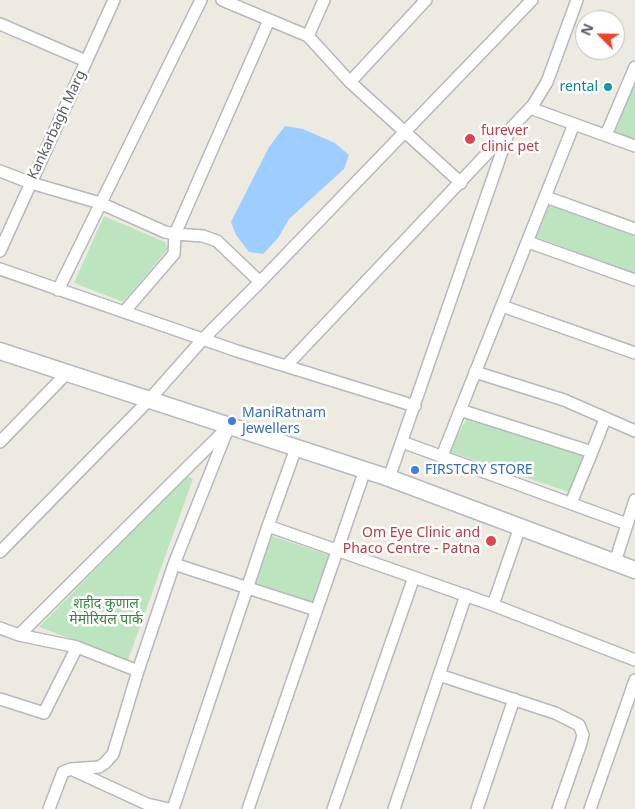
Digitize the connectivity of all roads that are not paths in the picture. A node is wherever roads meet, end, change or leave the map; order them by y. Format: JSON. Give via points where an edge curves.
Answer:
{"nodes":[{"id":1,"x":114,"y":0,"type":"edge"},
{"id":2,"x":201,"y":0,"type":"edge"},
{"id":3,"x":324,"y":0,"type":"edge"},
{"id":4,"x":426,"y":0,"type":"edge"},
{"id":5,"x":532,"y":0,"type":"edge"},
{"id":6,"x":577,"y":0,"type":"edge"},
{"id":7,"x":230,"y":2,"type":"edge"},
{"id":8,"x":269,"y":20,"type":"junction"},
{"id":9,"x":0,"y":24,"type":"edge"},
{"id":10,"x":308,"y":36,"type":"junction"},
{"id":11,"x":86,"y":61,"type":"junction"},
{"id":12,"x":635,"y":67,"type":"edge"},
{"id":13,"x":350,"y":82,"type":"junction"},
{"id":14,"x":530,"y":108,"type":"junction"},
{"id":15,"x":574,"y":124,"type":"junction"},
{"id":16,"x":404,"y":132,"type":"junction"},
{"id":17,"x":508,"y":132,"type":"junction"},
{"id":18,"x":606,"y":135,"type":"junction"},
{"id":19,"x":635,"y":146,"type":"edge"},
{"id":20,"x":0,"y":171,"type":"edge"},
{"id":21,"x":31,"y":183,"type":"junction"},
{"id":22,"x":461,"y":183,"type":"junction"},
{"id":23,"x":546,"y":197,"type":"junction"},
{"id":24,"x":100,"y":203,"type":"junction"},
{"id":25,"x":635,"y":228,"type":"edge"},
{"id":26,"x":175,"y":234,"type":"junction"},
{"id":27,"x":528,"y":242,"type":"junction"},
{"id":28,"x":0,"y":251,"type":"edge"},
{"id":29,"x":0,"y":269,"type":"edge"},
{"id":30,"x":635,"y":280,"type":"edge"},
{"id":31,"x":260,"y":282,"type":"junction"},
{"id":32,"x":58,"y":290,"type":"junction"},
{"id":33,"x":502,"y":306,"type":"junction"},
{"id":34,"x":124,"y":312,"type":"junction"},
{"id":35,"x":203,"y":339,"type":"junction"},
{"id":36,"x":0,"y":351,"type":"edge"},
{"id":37,"x":635,"y":353,"type":"edge"},
{"id":38,"x":286,"y":366,"type":"junction"},
{"id":39,"x":475,"y":372,"type":"junction"},
{"id":40,"x":67,"y":373,"type":"junction"},
{"id":41,"x":149,"y":400,"type":"junction"},
{"id":42,"x":415,"y":406,"type":"junction"},
{"id":43,"x":460,"y":410,"type":"junction"},
{"id":44,"x":605,"y":419,"type":"junction"},
{"id":45,"x":229,"y":426,"type":"junction"},
{"id":46,"x":635,"y":431,"type":"edge"},
{"id":47,"x":0,"y":441,"type":"edge"},
{"id":48,"x":402,"y":442,"type":"junction"},
{"id":49,"x":296,"y":448,"type":"junction"},
{"id":50,"x":592,"y":452,"type":"junction"},
{"id":51,"x":442,"y":456,"type":"junction"},
{"id":52,"x":365,"y":470,"type":"junction"},
{"id":53,"x":389,"y":478,"type":"junction"},
{"id":54,"x":635,"y":500,"type":"edge"},
{"id":55,"x":571,"y":503,"type":"junction"},
{"id":56,"x":627,"y":524,"type":"junction"},
{"id":57,"x":268,"y":526,"type":"junction"},
{"id":58,"x":520,"y":527,"type":"junction"},
{"id":59,"x":338,"y":551,"type":"junction"},
{"id":60,"x":0,"y":552,"type":"edge"},
{"id":61,"x":615,"y":562,"type":"junction"},
{"id":62,"x":174,"y":564,"type":"junction"},
{"id":63,"x":635,"y":570,"type":"edge"},
{"id":64,"x":414,"y":577,"type":"junction"},
{"id":65,"x":247,"y":586,"type":"junction"},
{"id":66,"x":466,"y":596,"type":"junction"},
{"id":67,"x":492,"y":605,"type":"junction"},
{"id":68,"x":316,"y":610,"type":"junction"},
{"id":69,"x":0,"y":628,"type":"edge"},
{"id":70,"x":19,"y":635,"type":"junction"},
{"id":71,"x":77,"y":647,"type":"junction"},
{"id":72,"x":635,"y":660,"type":"edge"},
{"id":73,"x":138,"y":671,"type":"junction"},
{"id":74,"x":439,"y":675,"type":"junction"},
{"id":75,"x":635,"y":680,"type":"edge"},
{"id":76,"x":0,"y":699,"type":"edge"},
{"id":77,"x":514,"y":699,"type":"junction"},
{"id":78,"x":71,"y":769,"type":"junction"},
{"id":79,"x":49,"y":809,"type":"edge"},
{"id":80,"x":169,"y":809,"type":"edge"},
{"id":81,"x":173,"y":809,"type":"edge"},
{"id":82,"x":248,"y":809,"type":"edge"},
{"id":83,"x":333,"y":809,"type":"edge"},
{"id":84,"x":394,"y":809,"type":"edge"},
{"id":85,"x":477,"y":809,"type":"edge"},
{"id":86,"x":558,"y":809,"type":"edge"},
{"id":87,"x":590,"y":809,"type":"edge"}],
"edges":[{"from":1,"to":11,"type":"street","name":"Kankarbagh Marg"},
{"from":2,"to":24,"type":"street"},
{"from":3,"to":10,"type":"street"},
{"from":4,"to":13,"type":"street"},
{"from":5,"to":16,"type":"street"},
{"from":6,"to":14,"type":"street","via":[[547,82]]},
{"from":7,"to":8,"type":"street"},
{"from":8,"to":10,"type":"street"},
{"from":8,"to":26,"type":"street"},
{"from":9,"to":11,"type":"street"},
{"from":10,"to":13,"type":"street"},
{"from":11,"to":21,"type":"street","name":"Kankarbagh Marg"},
{"from":12,"to":18,"type":"street"},
{"from":13,"to":16,"type":"street"},
{"from":14,"to":15,"type":"street"},
{"from":14,"to":17,"type":"street"},
{"from":15,"to":18,"type":"street"},
{"from":15,"to":23,"type":"street"},
{"from":16,"to":22,"type":"street"},
{"from":16,"to":31,"type":"street"},
{"from":17,"to":22,"type":"street"},
{"from":17,"to":42,"type":"street"},
{"from":18,"to":19,"type":"street"},
{"from":20,"to":21,"type":"street"},
{"from":21,"to":24,"type":"street"},
{"from":21,"to":28,"type":"street","name":"Kankarbagh Marg"},
{"from":22,"to":38,"type":"street"},
{"from":23,"to":25,"type":"street"},
{"from":23,"to":27,"type":"street"},
{"from":24,"to":26,"type":"street"},
{"from":24,"to":32,"type":"street"},
{"from":26,"to":31,"type":"street","via":[[203,236],[217,241]]},
{"from":26,"to":34,"type":"street","via":[[174,254]]},
{"from":27,"to":30,"type":"street"},
{"from":27,"to":33,"type":"street"},
{"from":29,"to":32,"type":"street"},
{"from":31,"to":35,"type":"street"},
{"from":32,"to":34,"type":"street"},
{"from":33,"to":37,"type":"street"},
{"from":33,"to":39,"type":"street"},
{"from":34,"to":35,"type":"street"},
{"from":35,"to":38,"type":"street"},
{"from":35,"to":41,"type":"street"},
{"from":36,"to":40,"type":"street"},
{"from":38,"to":42,"type":"street"},
{"from":39,"to":43,"type":"street"},
{"from":39,"to":44,"type":"street","via":[[564,400]]},
{"from":40,"to":41,"type":"street"},
{"from":40,"to":47,"type":"street"},
{"from":41,"to":45,"type":"street"},
{"from":41,"to":60,"type":"street"},
{"from":42,"to":48,"type":"street"},
{"from":43,"to":50,"type":"street"},
{"from":43,"to":51,"type":"street"},
{"from":44,"to":46,"type":"street"},
{"from":44,"to":50,"type":"street"},
{"from":45,"to":49,"type":"street"},
{"from":45,"to":62,"type":"street"},
{"from":45,"to":70,"type":"street"},
{"from":48,"to":51,"type":"street"},
{"from":48,"to":53,"type":"street"},
{"from":49,"to":52,"type":"street"},
{"from":49,"to":57,"type":"street"},
{"from":50,"to":55,"type":"street"},
{"from":51,"to":55,"type":"street"},
{"from":52,"to":53,"type":"street"},
{"from":52,"to":59,"type":"street"},
{"from":53,"to":58,"type":"street"},
{"from":54,"to":56,"type":"street"},
{"from":55,"to":56,"type":"street"},
{"from":56,"to":61,"type":"street"},
{"from":57,"to":59,"type":"street"},
{"from":57,"to":65,"type":"street"},
{"from":58,"to":61,"type":"street"},
{"from":58,"to":67,"type":"street"},
{"from":59,"to":64,"type":"street"},
{"from":59,"to":68,"type":"street"},
{"from":61,"to":63,"type":"street"},
{"from":62,"to":65,"type":"street"},
{"from":62,"to":73,"type":"street"},
{"from":64,"to":66,"type":"street"},
{"from":64,"to":83,"type":"street"},
{"from":65,"to":68,"type":"street"},
{"from":65,"to":81,"type":"street"},
{"from":66,"to":67,"type":"street"},
{"from":66,"to":74,"type":"street"},
{"from":67,"to":72,"type":"street"},
{"from":68,"to":82,"type":"street"},
{"from":69,"to":70,"type":"street"},
{"from":70,"to":71,"type":"street"},
{"from":71,"to":73,"type":"street"},
{"from":71,"to":76,"type":"street","via":[[44,713]]},
{"from":73,"to":78,"type":"street","via":[[112,754],[99,767]]},
{"from":74,"to":77,"type":"street"},
{"from":74,"to":84,"type":"street"},
{"from":75,"to":87,"type":"street"},
{"from":77,"to":85,"type":"street"},
{"from":77,"to":86,"type":"street","via":[[566,718],[582,730],[581,743]]},
{"from":78,"to":79,"type":"street","via":[[62,772]]},
{"from":78,"to":80,"type":"street","via":[[146,804]]}]}
